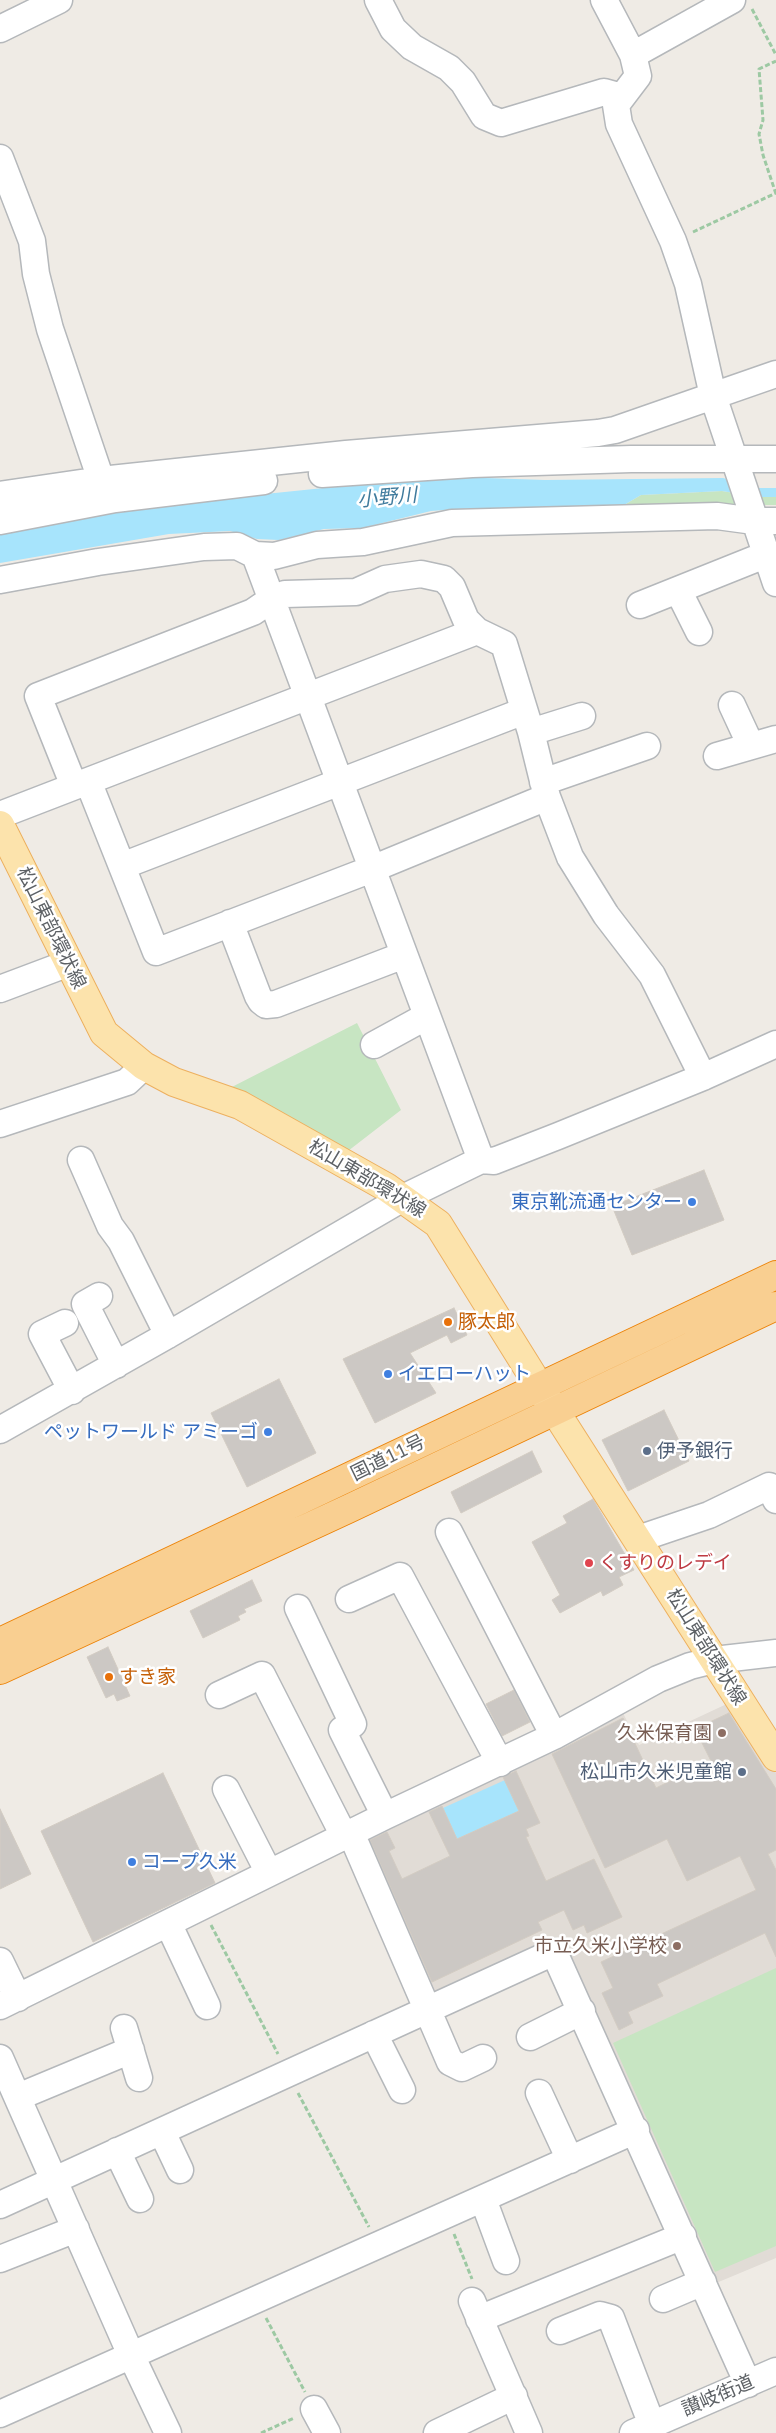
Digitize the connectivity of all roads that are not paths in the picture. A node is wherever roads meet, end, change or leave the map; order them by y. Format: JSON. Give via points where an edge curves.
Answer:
{"nodes":[{"id":1,"x":58,"y":0,"type":"edge"},
{"id":2,"x":378,"y":0,"type":"edge"},
{"id":3,"x":604,"y":0,"type":"edge"},
{"id":4,"x":732,"y":0,"type":"edge"},
{"id":5,"x":0,"y":29,"type":"edge"},
{"id":6,"x":633,"y":56,"type":"junction"},
{"id":7,"x":622,"y":97,"type":"junction"},
{"id":8,"x":0,"y":158,"type":"edge"},
{"id":9,"x":776,"y":374,"type":"edge"},
{"id":10,"x":713,"y":396,"type":"junction"},
{"id":11,"x":776,"y":459,"type":"edge"},
{"id":12,"x":734,"y":464,"type":"junction"},
{"id":13,"x":101,"y":480,"type":"junction"},
{"id":14,"x":0,"y":495,"type":"edge"},
{"id":15,"x":761,"y":519,"type":"edge"},
{"id":16,"x":0,"y":521,"type":"edge"},
{"id":17,"x":255,"y":555,"type":"junction"},
{"id":18,"x":765,"y":555,"type":"junction"},
{"id":19,"x":0,"y":580,"type":"edge"},
{"id":20,"x":776,"y":583,"type":"edge"},
{"id":21,"x":678,"y":590,"type":"junction"},
{"id":22,"x":272,"y":599,"type":"junction"},
{"id":23,"x":640,"y":605,"type":"dead end"},
{"id":24,"x":477,"y":631,"type":"junction"},
{"id":25,"x":700,"y":632,"type":"dead end"},
{"id":26,"x":308,"y":696,"type":"junction"},
{"id":27,"x":732,"y":705,"type":"dead end"},
{"id":28,"x":582,"y":716,"type":"dead end"},
{"id":29,"x":528,"y":721,"type":"junction"},
{"id":30,"x":776,"y":739,"type":"edge"},
{"id":31,"x":646,"y":745,"type":"dead end"},
{"id":32,"x":751,"y":746,"type":"junction"},
{"id":33,"x":717,"y":756,"type":"dead end"},
{"id":34,"x":340,"y":782,"type":"junction"},
{"id":35,"x":81,"y":784,"type":"junction"},
{"id":36,"x":545,"y":790,"type":"junction"},
{"id":37,"x":0,"y":815,"type":"edge"},
{"id":38,"x":0,"y":825,"type":"edge"},
{"id":39,"x":122,"y":866,"type":"junction"},
{"id":40,"x":372,"y":869,"type":"junction"},
{"id":41,"x":230,"y":923,"type":"junction"},
{"id":42,"x":404,"y":955,"type":"junction"},
{"id":43,"x":69,"y":963,"type":"junction"},
{"id":44,"x":0,"y":989,"type":"edge"},
{"id":45,"x":427,"y":1016,"type":"junction"},
{"id":46,"x":776,"y":1044,"type":"edge"},
{"id":47,"x":374,"y":1045,"type":"dead end"},
{"id":48,"x":144,"y":1066,"type":"junction"},
{"id":49,"x":703,"y":1077,"type":"junction"},
{"id":50,"x":0,"y":1124,"type":"edge"},
{"id":51,"x":81,"y":1160,"type":"dead end"},
{"id":52,"x":481,"y":1160,"type":"junction"},
{"id":53,"x":403,"y":1198,"type":"junction"},
{"id":54,"x":776,"y":1275,"type":"edge"},
{"id":55,"x":99,"y":1296,"type":"dead end"},
{"id":56,"x":776,"y":1306,"type":"edge"},
{"id":57,"x":65,"y":1323,"type":"dead end"},
{"id":58,"x":168,"y":1336,"type":"junction"},
{"id":59,"x":116,"y":1365,"type":"junction"},
{"id":60,"x":539,"y":1386,"type":"junction"},
{"id":61,"x":72,"y":1391,"type":"junction"},
{"id":62,"x":556,"y":1410,"type":"junction"},
{"id":63,"x":1,"y":1429,"type":"edge"},
{"id":64,"x":776,"y":1500,"type":"edge"},
{"id":65,"x":449,"y":1532,"type":"dead end"},
{"id":66,"x":638,"y":1539,"type":"junction"},
{"id":67,"x":348,"y":1599,"type":"dead end"},
{"id":68,"x":298,"y":1608,"type":"dead end"},
{"id":69,"x":0,"y":1642,"type":"edge"},
{"id":70,"x":776,"y":1653,"type":"edge"},
{"id":71,"x":714,"y":1660,"type":"junction"},
{"id":72,"x":0,"y":1670,"type":"edge"},
{"id":73,"x":219,"y":1695,"type":"dead end"},
{"id":74,"x":554,"y":1736,"type":"junction"},
{"id":75,"x":776,"y":1756,"type":"edge"},
{"id":76,"x":500,"y":1764,"type":"junction"},
{"id":77,"x":226,"y":1789,"type":"dead end"},
{"id":78,"x":385,"y":1816,"type":"junction"},
{"id":79,"x":347,"y":1834,"type":"junction"},
{"id":80,"x":270,"y":1873,"type":"junction"},
{"id":81,"x":168,"y":1923,"type":"junction"},
{"id":82,"x":0,"y":1961,"type":"edge"},
{"id":83,"x":9,"y":2002,"type":"edge"},
{"id":84,"x":207,"y":2006,"type":"dead end"},
{"id":85,"x":427,"y":2009,"type":"junction"},
{"id":86,"x":582,"y":2012,"type":"junction"},
{"id":87,"x":374,"y":2034,"type":"junction"},
{"id":88,"x":530,"y":2037,"type":"dead end"},
{"id":89,"x":0,"y":2058,"type":"edge"},
{"id":90,"x":483,"y":2058,"type":"dead end"},
{"id":91,"x":139,"y":2078,"type":"dead end"},
{"id":92,"x":402,"y":2090,"type":"dead end"},
{"id":93,"x":538,"y":2093,"type":"dead end"},
{"id":94,"x":18,"y":2097,"type":"junction"},
{"id":95,"x":636,"y":2130,"type":"junction"},
{"id":96,"x":162,"y":2132,"type":"junction"},
{"id":97,"x":117,"y":2151,"type":"junction"},
{"id":98,"x":570,"y":2160,"type":"junction"},
{"id":99,"x":180,"y":2170,"type":"dead end"},
{"id":100,"x":55,"y":2180,"type":"junction"},
{"id":101,"x":140,"y":2199,"type":"dead end"},
{"id":102,"x":483,"y":2199,"type":"junction"},
{"id":103,"x":0,"y":2205,"type":"edge"},
{"id":104,"x":76,"y":2229,"type":"junction"},
{"id":105,"x":682,"y":2236,"type":"junction"},
{"id":106,"x":0,"y":2259,"type":"edge"},
{"id":107,"x":506,"y":2261,"type":"dead end"},
{"id":108,"x":703,"y":2282,"type":"junction"},
{"id":109,"x":663,"y":2299,"type":"dead end"},
{"id":110,"x":560,"y":2331,"type":"dead end"},
{"id":111,"x":131,"y":2356,"type":"junction"},
{"id":112,"x":776,"y":2371,"type":"edge"},
{"id":113,"x":748,"y":2384,"type":"junction"},
{"id":114,"x":514,"y":2396,"type":"junction"},
{"id":115,"x":314,"y":2409,"type":"road end"},
{"id":116,"x":0,"y":2414,"type":"edge"},
{"id":117,"x":643,"y":2429,"type":"edge"},
{"id":118,"x":168,"y":2433,"type":"edge"},
{"id":119,"x":327,"y":2433,"type":"edge"},
{"id":120,"x":437,"y":2433,"type":"edge"},
{"id":121,"x":529,"y":2433,"type":"edge"}],
"edges":[{"from":1,"to":5,"type":"street"},
{"from":2,"to":7,"type":"street","via":[[393,30],[412,47],[449,68],[463,82],[484,116],[500,123],[604,92]]},
{"from":3,"to":6,"type":"street"},
{"from":4,"to":6,"type":"street"},
{"from":6,"to":7,"type":"street","via":[[638,76]]},
{"from":7,"to":10,"type":"street","via":[[616,105],[619,124],[674,242],[688,284]]},
{"from":8,"to":13,"type":"street","via":[[32,241],[36,274],[50,328]]},
{"from":9,"to":10,"type":"street"},
{"from":10,"to":12,"type":"street"},
{"from":10,"to":13,"type":"street","via":[[598,433],[346,454]]},
{"from":11,"to":12,"type":"street"},
{"from":12,"to":15,"type":"street"},
{"from":12,"to":16,"type":"street","via":[[631,459],[472,464],[306,476],[115,499]]},
{"from":13,"to":14,"type":"street"},
{"from":15,"to":17,"type":"street","via":[[717,516],[452,523],[363,542],[317,545],[274,556]]},
{"from":15,"to":18,"type":"street"},
{"from":17,"to":19,"type":"street","via":[[237,546],[204,547]]},
{"from":17,"to":22,"type":"street"},
{"from":18,"to":20,"type":"street"},
{"from":18,"to":21,"type":"street"},
{"from":21,"to":23,"type":"street"},
{"from":21,"to":25,"type":"street"},
{"from":22,"to":24,"type":"street","via":[[286,594],[356,592],[385,579],[435,575],[452,587],[466,620]]},
{"from":22,"to":26,"type":"street"},
{"from":22,"to":35,"type":"street","via":[[253,612],[38,696]]},
{"from":24,"to":26,"type":"street"},
{"from":24,"to":29,"type":"street","via":[[504,644]]},
{"from":26,"to":34,"type":"street"},
{"from":26,"to":35,"type":"street"},
{"from":27,"to":32,"type":"street"},
{"from":28,"to":29,"type":"street"},
{"from":29,"to":34,"type":"street"},
{"from":29,"to":36,"type":"street"},
{"from":30,"to":32,"type":"street"},
{"from":31,"to":36,"type":"street"},
{"from":32,"to":33,"type":"street"},
{"from":34,"to":39,"type":"street"},
{"from":34,"to":40,"type":"street"},
{"from":35,"to":37,"type":"street"},
{"from":35,"to":39,"type":"street"},
{"from":36,"to":40,"type":"street"},
{"from":36,"to":49,"type":"street","via":[[570,857],[606,915],[652,975]]},
{"from":38,"to":43,"type":"main road","name":"松山東部環状線"},
{"from":39,"to":41,"type":"street","via":[[156,952]]},
{"from":40,"to":41,"type":"street"},
{"from":40,"to":42,"type":"street"},
{"from":41,"to":42,"type":"street","via":[[258,996],[266,1005]]},
{"from":42,"to":45,"type":"street"},
{"from":43,"to":44,"type":"street"},
{"from":43,"to":48,"type":"main road","name":"松山東部環状線","via":[[104,1033]]},
{"from":45,"to":47,"type":"street"},
{"from":45,"to":52,"type":"street"},
{"from":46,"to":49,"type":"street"},
{"from":48,"to":50,"type":"street","via":[[127,1082]]},
{"from":48,"to":53,"type":"main road","name":"松山東部環状線","via":[[174,1082],[240,1105]]},
{"from":49,"to":52,"type":"street","via":[[494,1161]]},
{"from":51,"to":58,"type":"street","via":[[110,1226],[121,1240]]},
{"from":52,"to":53,"type":"street"},
{"from":53,"to":58,"type":"street"},
{"from":53,"to":60,"type":"main road","name":"松山東部環状線","via":[[438,1224]]},
{"from":54,"to":60,"type":"highway","name":"国道11号"},
{"from":55,"to":59,"type":"street","via":[[84,1304]]},
{"from":56,"to":62,"type":"highway","name":"国道11号"},
{"from":57,"to":61,"type":"street","via":[[42,1334]]},
{"from":58,"to":59,"type":"street"},
{"from":59,"to":61,"type":"street"},
{"from":60,"to":62,"type":"main road","name":"松山東部環状線"},
{"from":60,"to":69,"type":"highway","name":"国道11号"},
{"from":61,"to":63,"type":"street"},
{"from":62,"to":66,"type":"main road","name":"松山東部環状線"},
{"from":62,"to":72,"type":"highway","name":"国道11号"},
{"from":64,"to":66,"type":"street","via":[[769,1486],[709,1515]]},
{"from":65,"to":74,"type":"street"},
{"from":66,"to":71,"type":"main road","name":"松山東部環状線"},
{"from":67,"to":76,"type":"street","via":[[400,1576]]},
{"from":68,"to":78,"type":"street","via":[[353,1724],[342,1730]]},
{"from":70,"to":71,"type":"street"},
{"from":71,"to":74,"type":"street","via":[[658,1679]]},
{"from":71,"to":75,"type":"main road","name":"松山東部環状線"},
{"from":73,"to":79,"type":"street","via":[[262,1675]]},
{"from":74,"to":76,"type":"street"},
{"from":76,"to":78,"type":"street"},
{"from":77,"to":80,"type":"street"},
{"from":78,"to":79,"type":"street"},
{"from":79,"to":80,"type":"street"},
{"from":79,"to":85,"type":"street"},
{"from":80,"to":81,"type":"street"},
{"from":81,"to":83,"type":"street"},
{"from":81,"to":84,"type":"street"},
{"from":82,"to":83,"type":"street"},
{"from":85,"to":86,"type":"street","via":[[554,1952]]},
{"from":85,"to":87,"type":"street"},
{"from":85,"to":90,"type":"street","via":[[450,2062],[462,2068]]},
{"from":86,"to":88,"type":"street"},
{"from":86,"to":95,"type":"street"},
{"from":87,"to":92,"type":"street"},
{"from":87,"to":96,"type":"street"},
{"from":89,"to":94,"type":"street"},
{"from":91,"to":94,"type":"street","via":[[127,2039]]},
{"from":93,"to":98,"type":"street"},
{"from":94,"to":100,"type":"street"},
{"from":95,"to":98,"type":"street"},
{"from":95,"to":105,"type":"street"},
{"from":96,"to":97,"type":"street"},
{"from":96,"to":99,"type":"street"},
{"from":97,"to":100,"type":"street"},
{"from":97,"to":101,"type":"street"},
{"from":98,"to":102,"type":"street"},
{"from":100,"to":103,"type":"street"},
{"from":100,"to":104,"type":"street"},
{"from":102,"to":107,"type":"street"},
{"from":102,"to":111,"type":"street"},
{"from":104,"to":106,"type":"street"},
{"from":104,"to":111,"type":"street"},
{"from":105,"to":108,"type":"street"},
{"from":105,"to":114,"type":"street","via":[[475,2310]]},
{"from":108,"to":109,"type":"street"},
{"from":108,"to":113,"type":"street"},
{"from":110,"to":117,"type":"street","via":[[600,2316],[611,2318]]},
{"from":111,"to":116,"type":"street"},
{"from":111,"to":118,"type":"street"},
{"from":112,"to":113,"type":"street","name":"讃岐街道"},
{"from":113,"to":117,"type":"street","name":"讃岐街道"},
{"from":114,"to":120,"type":"street"},
{"from":114,"to":121,"type":"street"},
{"from":115,"to":119,"type":"street"}]}
